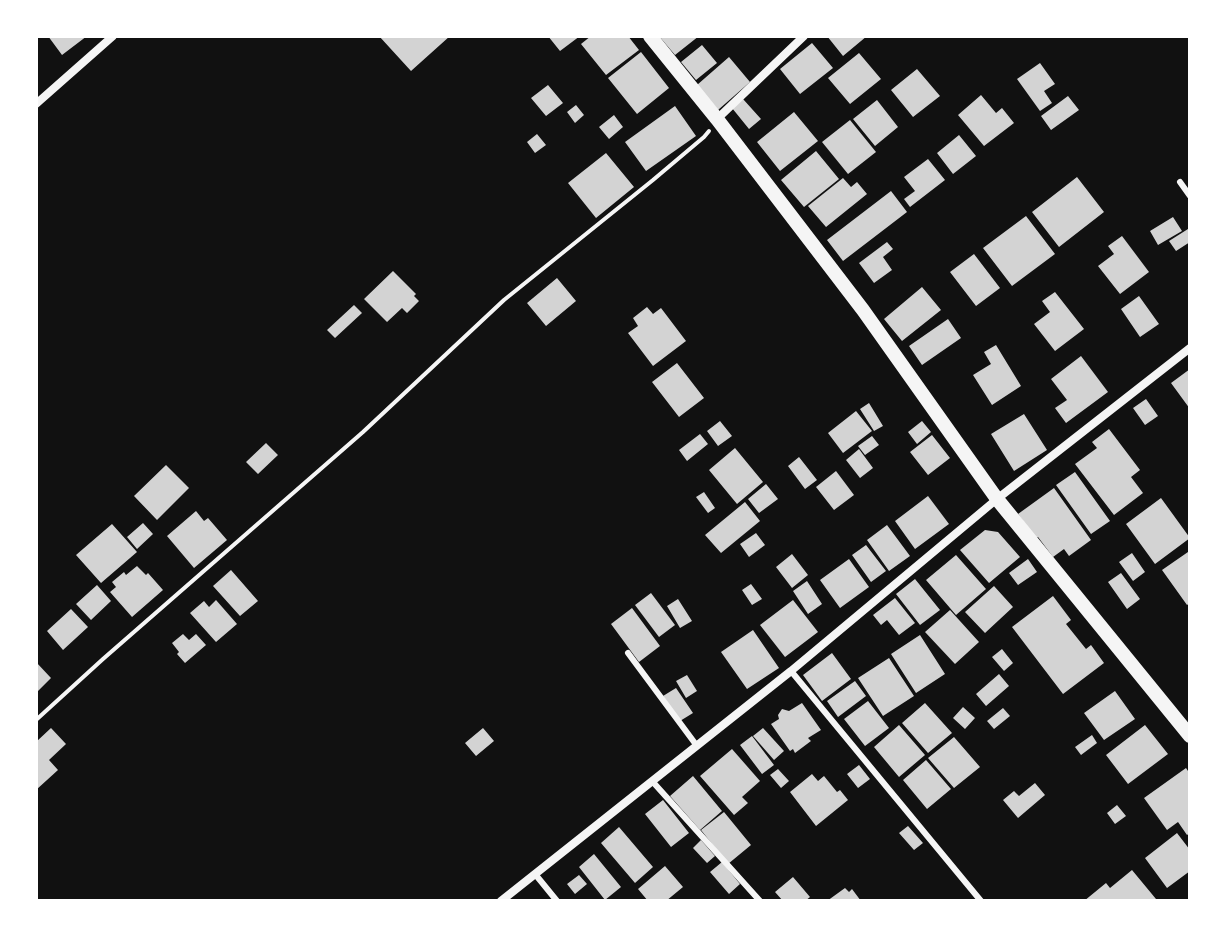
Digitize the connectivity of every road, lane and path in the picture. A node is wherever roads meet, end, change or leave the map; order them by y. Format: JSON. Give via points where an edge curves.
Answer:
{"nodes":[{"id":1,"x":113,"y":36,"type":"edge"},
{"id":2,"x":650,"y":36,"type":"edge"},
{"id":3,"x":804,"y":36,"type":"edge"},
{"id":4,"x":36,"y":104,"type":"edge"},
{"id":5,"x":717,"y":119,"type":"junction"},
{"id":6,"x":1180,"y":182,"type":"dead end"},
{"id":7,"x":1190,"y":196,"type":"edge"},
{"id":8,"x":1190,"y":348,"type":"edge"},
{"id":9,"x":997,"y":499,"type":"junction"},
{"id":10,"x":628,"y":653,"type":"dead end"},
{"id":11,"x":791,"y":671,"type":"junction"},
{"id":12,"x":36,"y":720,"type":"edge"},
{"id":13,"x":1190,"y":736,"type":"edge"},
{"id":14,"x":697,"y":746,"type":"junction"},
{"id":15,"x":652,"y":781,"type":"junction"},
{"id":16,"x":535,"y":874,"type":"junction"},
{"id":17,"x":501,"y":901,"type":"edge"},
{"id":18,"x":557,"y":901,"type":"edge"},
{"id":19,"x":760,"y":901,"type":"edge"},
{"id":20,"x":981,"y":901,"type":"edge"}],
"edges":[{"from":1,"to":4,"type":"street"},
{"from":2,"to":5,"type":"street"},
{"from":3,"to":5,"type":"street"},
{"from":5,"to":9,"type":"street","via":[[863,310]]},
{"from":5,"to":12,"type":"path","via":[[704,137],[504,300],[363,432]]},
{"from":6,"to":7,"type":"lane"},
{"from":8,"to":9,"type":"street"},
{"from":9,"to":11,"type":"street"},
{"from":9,"to":13,"type":"street"},
{"from":10,"to":14,"type":"lane"},
{"from":11,"to":14,"type":"street"},
{"from":11,"to":20,"type":"lane"},
{"from":14,"to":15,"type":"street"},
{"from":15,"to":16,"type":"street"},
{"from":15,"to":19,"type":"lane"},
{"from":16,"to":17,"type":"street"},
{"from":16,"to":18,"type":"lane"}]}
